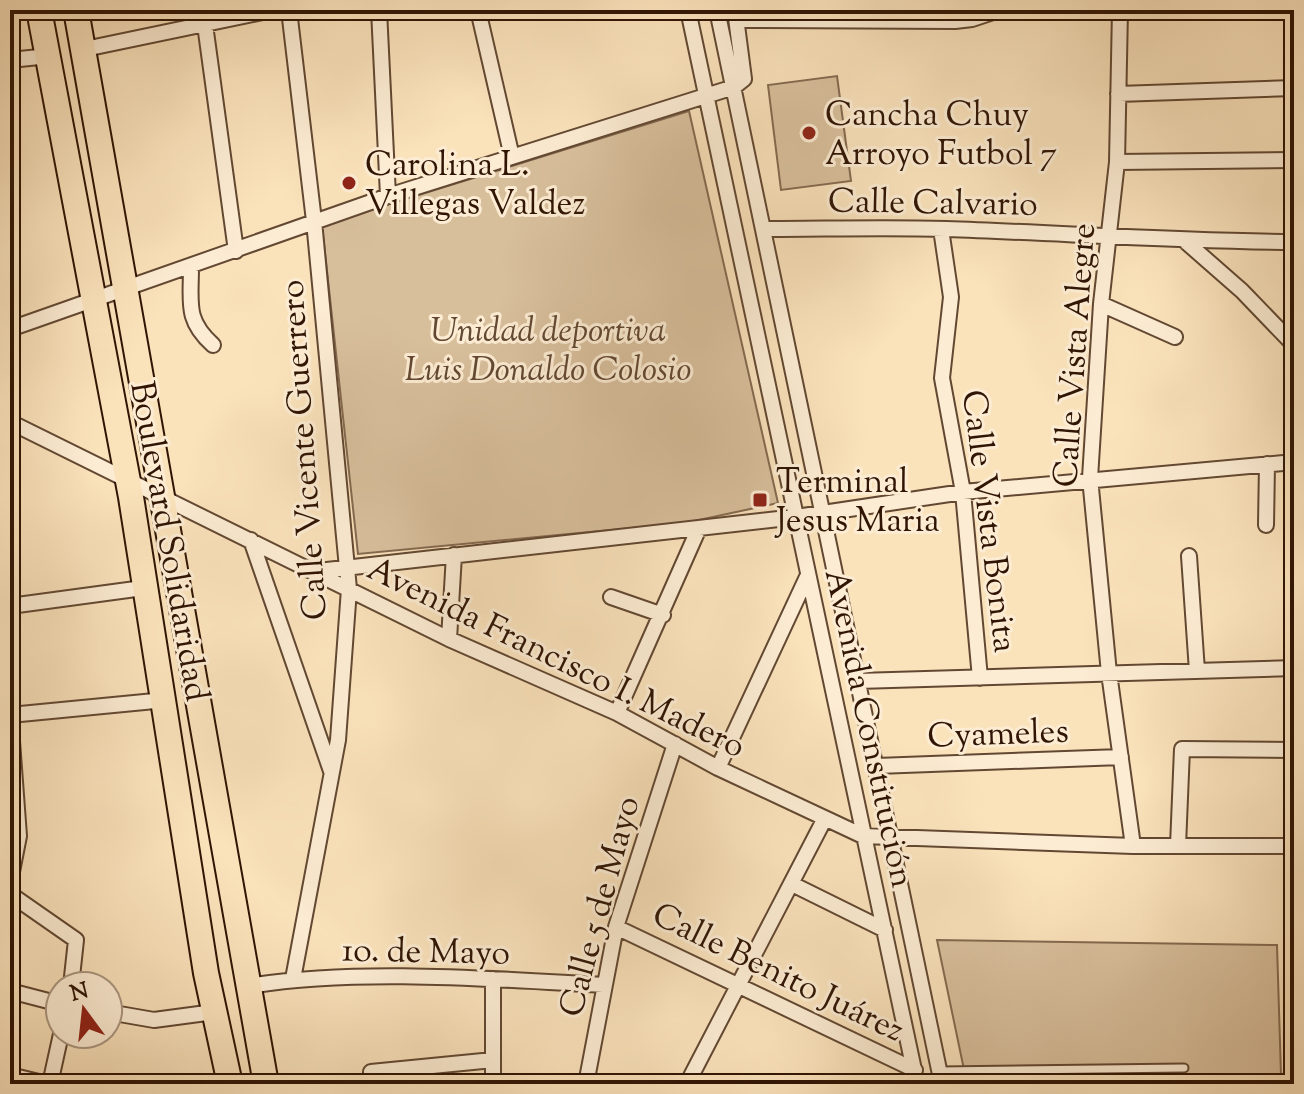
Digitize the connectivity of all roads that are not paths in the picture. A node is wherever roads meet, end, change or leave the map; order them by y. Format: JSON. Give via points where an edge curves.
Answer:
{"nodes":[{"id":1,"x":39,"y":10,"type":"edge"},
{"id":2,"x":76,"y":10,"type":"edge"},
{"id":3,"x":272,"y":10,"type":"edge"},
{"id":4,"x":289,"y":10,"type":"edge"},
{"id":5,"x":379,"y":10,"type":"edge"},
{"id":6,"x":478,"y":10,"type":"edge"},
{"id":7,"x":688,"y":10,"type":"edge"},
{"id":8,"x":717,"y":10,"type":"edge"},
{"id":9,"x":999,"y":10,"type":"edge"},
{"id":10,"x":1120,"y":10,"type":"edge"},
{"id":11,"x":736,"y":15,"type":"edge"},
{"id":12,"x":205,"y":17,"type":"edge"},
{"id":13,"x":85,"y":49,"type":"junction"},
{"id":14,"x":49,"y":56,"type":"junction"},
{"id":15,"x":10,"y":60,"type":"edge"},
{"id":16,"x":734,"y":87,"type":"junction"},
{"id":17,"x":1294,"y":88,"type":"edge"},
{"id":18,"x":1118,"y":94,"type":"junction"},
{"id":19,"x":706,"y":95,"type":"junction"},
{"id":20,"x":512,"y":157,"type":"junction"},
{"id":21,"x":1294,"y":160,"type":"edge"},
{"id":22,"x":1117,"y":162,"type":"junction"},
{"id":23,"x":388,"y":196,"type":"junction"},
{"id":24,"x":314,"y":221,"type":"junction"},
{"id":25,"x":763,"y":229,"type":"junction"},
{"id":26,"x":941,"y":229,"type":"junction"},
{"id":27,"x":1110,"y":235,"type":"junction"},
{"id":28,"x":1185,"y":241,"type":"junction"},
{"id":29,"x":1294,"y":242,"type":"edge"},
{"id":30,"x":236,"y":251,"type":"junction"},
{"id":31,"x":191,"y":267,"type":"junction"},
{"id":32,"x":128,"y":289,"type":"junction"},
{"id":33,"x":93,"y":300,"type":"junction"},
{"id":34,"x":1101,"y":304,"type":"junction"},
{"id":35,"x":10,"y":329,"type":"edge"},
{"id":36,"x":1175,"y":337,"type":"dead end"},
{"id":37,"x":213,"y":345,"type":"dead end"},
{"id":38,"x":1294,"y":345,"type":"edge"},
{"id":39,"x":10,"y":422,"type":"edge"},
{"id":40,"x":1294,"y":462,"type":"edge"},
{"id":41,"x":1267,"y":464,"type":"junction"},
{"id":42,"x":126,"y":477,"type":"junction"},
{"id":43,"x":1090,"y":478,"type":"junction"},
{"id":44,"x":963,"y":492,"type":"junction"},
{"id":45,"x":159,"y":493,"type":"junction"},
{"id":46,"x":822,"y":512,"type":"junction"},
{"id":47,"x":796,"y":517,"type":"junction"},
{"id":48,"x":1266,"y":525,"type":"dead end"},
{"id":49,"x":699,"y":528,"type":"junction"},
{"id":50,"x":251,"y":540,"type":"junction"},
{"id":51,"x":454,"y":555,"type":"junction"},
{"id":52,"x":1189,"y":556,"type":"dead end"},
{"id":53,"x":346,"y":566,"type":"junction"},
{"id":54,"x":318,"y":571,"type":"junction"},
{"id":55,"x":807,"y":577,"type":"junction"},
{"id":56,"x":143,"y":588,"type":"junction"},
{"id":57,"x":349,"y":589,"type":"junction"},
{"id":58,"x":611,"y":597,"type":"dead end"},
{"id":59,"x":10,"y":606,"type":"edge"},
{"id":60,"x":663,"y":615,"type":"junction"},
{"id":61,"x":449,"y":639,"type":"junction"},
{"id":62,"x":1294,"y":668,"type":"edge"},
{"id":63,"x":1197,"y":671,"type":"junction"},
{"id":64,"x":1109,"y":673,"type":"junction"},
{"id":65,"x":980,"y":678,"type":"junction"},
{"id":66,"x":858,"y":681,"type":"junction"},
{"id":67,"x":165,"y":700,"type":"junction"},
{"id":68,"x":617,"y":713,"type":"junction"},
{"id":69,"x":10,"y":715,"type":"edge"},
{"id":70,"x":675,"y":744,"type":"junction"},
{"id":71,"x":1294,"y":750,"type":"edge"},
{"id":72,"x":1121,"y":757,"type":"junction"},
{"id":73,"x":877,"y":766,"type":"junction"},
{"id":74,"x":718,"y":768,"type":"junction"},
{"id":75,"x":331,"y":772,"type":"junction"},
{"id":76,"x":824,"y":820,"type":"junction"},
{"id":77,"x":863,"y":836,"type":"junction"},
{"id":78,"x":892,"y":838,"type":"junction"},
{"id":79,"x":1133,"y":846,"type":"junction"},
{"id":80,"x":1178,"y":846,"type":"junction"},
{"id":81,"x":1294,"y":846,"type":"edge"},
{"id":82,"x":10,"y":882,"type":"edge"},
{"id":83,"x":792,"y":884,"type":"junction"},
{"id":84,"x":10,"y":894,"type":"edge"},
{"id":85,"x":616,"y":927,"type":"junction"},
{"id":86,"x":885,"y":930,"type":"junction"},
{"id":87,"x":74,"y":970,"type":"edge"},
{"id":88,"x":293,"y":979,"type":"junction"},
{"id":89,"x":493,"y":979,"type":"junction"},
{"id":90,"x":742,"y":984,"type":"junction"},
{"id":91,"x":603,"y":985,"type":"junction"},
{"id":92,"x":248,"y":986,"type":"junction"},
{"id":93,"x":10,"y":991,"type":"edge"},
{"id":94,"x":44,"y":1000,"type":"edge"},
{"id":95,"x":214,"y":1012,"type":"junction"},
{"id":96,"x":124,"y":1015,"type":"edge"},
{"id":97,"x":57,"y":1050,"type":"edge"},
{"id":98,"x":493,"y":1060,"type":"junction"},
{"id":99,"x":1184,"y":1068,"type":"dead end"},
{"id":100,"x":371,"y":1072,"type":"dead end"},
{"id":101,"x":10,"y":1075,"type":"edge"},
{"id":102,"x":916,"y":1077,"type":"edge"},
{"id":103,"x":941,"y":1077,"type":"edge"},
{"id":104,"x":48,"y":1084,"type":"edge"},
{"id":105,"x":230,"y":1084,"type":"edge"},
{"id":106,"x":266,"y":1084,"type":"edge"},
{"id":107,"x":493,"y":1084,"type":"edge"},
{"id":108,"x":586,"y":1084,"type":"edge"},
{"id":109,"x":687,"y":1084,"type":"edge"}],
"edges":[{"from":1,"to":14,"type":"main road","name":"Boulevard Solidaridad"},
{"from":2,"to":13,"type":"main road","name":"Boulevard Solidaridad"},
{"from":3,"to":12,"type":"street"},
{"from":4,"to":24,"type":"street","name":"Calle Vicente Guerrero"},
{"from":5,"to":23,"type":"street"},
{"from":6,"to":20,"type":"street"},
{"from":7,"to":19,"type":"street","name":"Avenida Constitución"},
{"from":8,"to":16,"type":"street","name":"Avenida Constitución"},
{"from":9,"to":11,"type":"street","via":[[955,21]]},
{"from":10,"to":18,"type":"street","name":"Calle Vista Alegre"},
{"from":11,"to":16,"type":"street","via":[[744,79]]},
{"from":12,"to":13,"type":"street"},
{"from":12,"to":30,"type":"street"},
{"from":13,"to":32,"type":"main road","name":"Boulevard Solidaridad"},
{"from":14,"to":15,"type":"street"},
{"from":14,"to":33,"type":"main road","name":"Boulevard Solidaridad"},
{"from":16,"to":19,"type":"street"},
{"from":16,"to":25,"type":"street","name":"Avenida Constitución"},
{"from":17,"to":18,"type":"street"},
{"from":18,"to":22,"type":"street","name":"Calle Vista Alegre"},
{"from":19,"to":20,"type":"street"},
{"from":19,"to":47,"type":"street","name":"Avenida Constitución"},
{"from":20,"to":23,"type":"street"},
{"from":21,"to":22,"type":"street"},
{"from":22,"to":27,"type":"street","name":"Calle Vista Alegre"},
{"from":23,"to":24,"type":"street"},
{"from":24,"to":30,"type":"street"},
{"from":24,"to":53,"type":"street","name":"Calle Vicente Guerrero"},
{"from":25,"to":26,"type":"street","name":"Calle Calvario"},
{"from":25,"to":46,"type":"street","name":"Avenida Constitución"},
{"from":26,"to":27,"type":"street","name":"Calle Calvario"},
{"from":26,"to":44,"type":"street","name":"Calle Vista Bonita","via":[[951,297],[942,378]]},
{"from":27,"to":28,"type":"street","name":"Calle Calvario"},
{"from":27,"to":34,"type":"street","name":"Calle Vista Alegre"},
{"from":28,"to":29,"type":"street","name":"Calle Calvario"},
{"from":28,"to":38,"type":"street"},
{"from":30,"to":31,"type":"street"},
{"from":31,"to":32,"type":"street"},
{"from":31,"to":37,"type":"street","via":[[191,318]]},
{"from":32,"to":33,"type":"street"},
{"from":32,"to":45,"type":"main road","name":"Boulevard Solidaridad"},
{"from":33,"to":35,"type":"street"},
{"from":33,"to":42,"type":"main road","name":"Boulevard Solidaridad"},
{"from":34,"to":36,"type":"street"},
{"from":34,"to":43,"type":"street","name":"Calle Vista Alegre"},
{"from":39,"to":42,"type":"street","name":"Avenida Francisco I. Madero"},
{"from":40,"to":41,"type":"street"},
{"from":41,"to":43,"type":"street"},
{"from":41,"to":48,"type":"street"},
{"from":42,"to":45,"type":"street","name":"Avenida Francisco I. Madero"},
{"from":42,"to":56,"type":"main road","name":"Boulevard Solidaridad"},
{"from":43,"to":44,"type":"street"},
{"from":43,"to":64,"type":"street","name":"Calle Vista Alegre"},
{"from":44,"to":46,"type":"street"},
{"from":44,"to":65,"type":"street","name":"Calle Vista Bonita"},
{"from":45,"to":50,"type":"street","name":"Avenida Francisco I. Madero"},
{"from":45,"to":92,"type":"main road","name":"Boulevard Solidaridad"},
{"from":46,"to":47,"type":"street"},
{"from":46,"to":66,"type":"street","name":"Avenida Constitución"},
{"from":47,"to":49,"type":"street"},
{"from":47,"to":55,"type":"street","name":"Avenida Constitución"},
{"from":49,"to":51,"type":"street"},
{"from":49,"to":60,"type":"street"},
{"from":50,"to":54,"type":"street","name":"Avenida Francisco I. Madero"},
{"from":50,"to":75,"type":"street"},
{"from":51,"to":53,"type":"street"},
{"from":51,"to":61,"type":"street"},
{"from":52,"to":63,"type":"street"},
{"from":53,"to":54,"type":"street"},
{"from":53,"to":57,"type":"street","name":"Calle Vicente Guerrero"},
{"from":54,"to":57,"type":"street","name":"Avenida Francisco I. Madero"},
{"from":55,"to":74,"type":"street"},
{"from":55,"to":77,"type":"street","name":"Avenida Constitución"},
{"from":56,"to":59,"type":"street"},
{"from":56,"to":67,"type":"main road","name":"Boulevard Solidaridad"},
{"from":57,"to":61,"type":"street","name":"Avenida Francisco I. Madero"},
{"from":57,"to":75,"type":"street","name":"Calle Vicente Guerrero"},
{"from":58,"to":60,"type":"street"},
{"from":60,"to":68,"type":"street"},
{"from":61,"to":68,"type":"street","name":"Avenida Francisco I. Madero"},
{"from":62,"to":63,"type":"street"},
{"from":63,"to":64,"type":"street"},
{"from":64,"to":65,"type":"street"},
{"from":64,"to":72,"type":"street","name":"Calle Vista Alegre"},
{"from":65,"to":66,"type":"street"},
{"from":66,"to":73,"type":"street","name":"Avenida Constitución"},
{"from":67,"to":69,"type":"street"},
{"from":67,"to":95,"type":"main road","name":"Boulevard Solidaridad"},
{"from":68,"to":70,"type":"street","name":"Avenida Francisco I. Madero"},
{"from":69,"to":82,"type":"street","via":[[19,836]]},
{"from":70,"to":74,"type":"street","name":"Avenida Francisco I. Madero"},
{"from":70,"to":85,"type":"street","name":"Calle 5 de Mayo"},
{"from":71,"to":80,"type":"street","via":[[1182,749]]},
{"from":72,"to":73,"type":"street","name":"Cyameles"},
{"from":72,"to":79,"type":"street","name":"Calle Vista Alegre"},
{"from":73,"to":78,"type":"street","name":"Avenida Constitución"},
{"from":74,"to":76,"type":"street","name":"Avenida Francisco I. Madero"},
{"from":75,"to":88,"type":"street","name":"Calle Vicente Guerrero"},
{"from":76,"to":77,"type":"street","name":"Avenida Francisco I. Madero"},
{"from":76,"to":83,"type":"street"},
{"from":77,"to":78,"type":"street","name":"Avenida Francisco I. Madero"},
{"from":77,"to":86,"type":"street","name":"Avenida Constitución"},
{"from":78,"to":79,"type":"street","name":"Avenida Francisco I. Madero"},
{"from":78,"to":103,"type":"street","name":"Avenida Constitución"},
{"from":79,"to":80,"type":"street","name":"Avenida Francisco I. Madero"},
{"from":80,"to":81,"type":"street","name":"Avenida Francisco I. Madero"},
{"from":83,"to":86,"type":"street"},
{"from":83,"to":90,"type":"street"},
{"from":84,"to":87,"type":"street","via":[[76,940]]},
{"from":85,"to":90,"type":"street","name":"Calle Benito Juárez"},
{"from":85,"to":91,"type":"street","name":"Calle 5 de Mayo"},
{"from":86,"to":102,"type":"street","name":"Avenida Constitución"},
{"from":88,"to":89,"type":"street","name":"1o. de Mayo"},
{"from":88,"to":92,"type":"street","name":"1o. de Mayo"},
{"from":89,"to":91,"type":"street","name":"1o. de Mayo"},
{"from":89,"to":98,"type":"street"},
{"from":90,"to":102,"type":"street","name":"Calle Benito Juárez"},
{"from":90,"to":109,"type":"street"},
{"from":91,"to":108,"type":"street","name":"Calle 5 de Mayo"},
{"from":92,"to":106,"type":"main road","name":"Boulevard Solidaridad"},
{"from":93,"to":94,"type":"street"},
{"from":95,"to":96,"type":"street","via":[[154,1020]]},
{"from":95,"to":105,"type":"main road","name":"Boulevard Solidaridad"},
{"from":97,"to":104,"type":"street"},
{"from":98,"to":100,"type":"street"},
{"from":98,"to":107,"type":"street"},
{"from":99,"to":103,"type":"lane"},
{"from":101,"to":104,"type":"street"}]}
